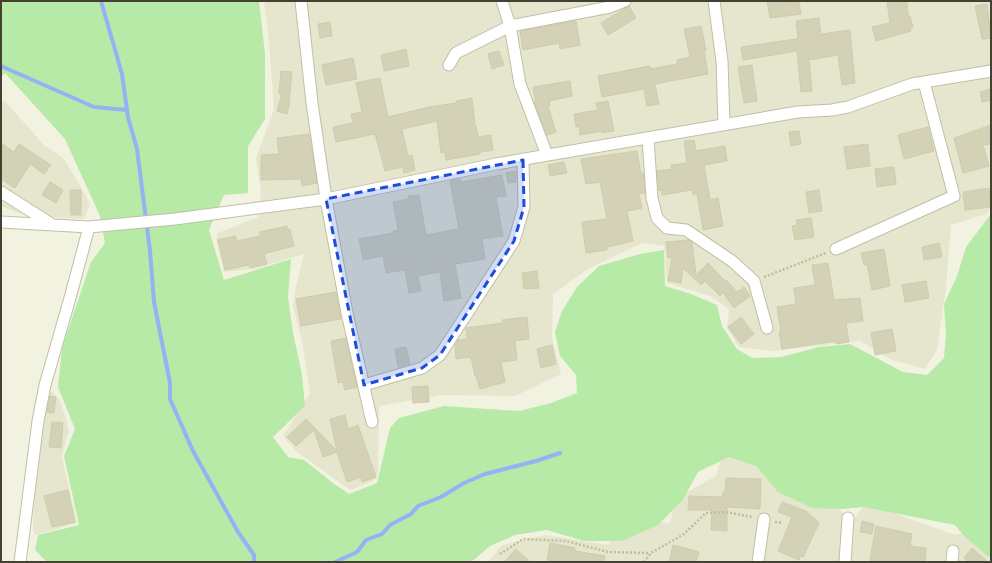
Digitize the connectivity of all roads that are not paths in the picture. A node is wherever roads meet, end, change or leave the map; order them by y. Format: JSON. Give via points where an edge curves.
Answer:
{"nodes":[{"id":1,"x":301,"y":1,"type":"edge"},
{"id":2,"x":502,"y":1,"type":"edge"},
{"id":3,"x":625,"y":1,"type":"edge"},
{"id":4,"x":714,"y":1,"type":"edge"},
{"id":5,"x":510,"y":26,"type":"junction"},
{"id":6,"x":449,"y":65,"type":"dead end"},
{"id":7,"x":991,"y":72,"type":"edge"},
{"id":8,"x":924,"y":82,"type":"junction"},
{"id":9,"x":724,"y":124,"type":"junction"},
{"id":10,"x":648,"y":138,"type":"junction"},
{"id":11,"x":547,"y":155,"type":"junction"},
{"id":12,"x":523,"y":160,"type":"junction"},
{"id":13,"x":1,"y":192,"type":"edge"},
{"id":14,"x":326,"y":199,"type":"junction"},
{"id":15,"x":1,"y":222,"type":"edge"},
{"id":16,"x":51,"y":224,"type":"junction"},
{"id":17,"x":89,"y":227,"type":"junction"},
{"id":18,"x":836,"y":249,"type":"road end"},
{"id":19,"x":767,"y":328,"type":"dead end"},
{"id":20,"x":364,"y":384,"type":"junction"},
{"id":21,"x":372,"y":422,"type":"dead end"},
{"id":22,"x":848,"y":518,"type":"dead end"},
{"id":23,"x":764,"y":520,"type":"road end"},
{"id":24,"x":953,"y":551,"type":"dead end"},
{"id":25,"x":20,"y":562,"type":"edge"},
{"id":26,"x":758,"y":562,"type":"edge"},
{"id":27,"x":845,"y":562,"type":"edge"},
{"id":28,"x":952,"y":562,"type":"edge"}],
"edges":[{"from":1,"to":14,"type":"street"},
{"from":2,"to":5,"type":"street"},
{"from":3,"to":5,"type":"street","via":[[610,7]]},
{"from":4,"to":9,"type":"street","via":[[722,61]]},
{"from":5,"to":6,"type":"street","via":[[456,53]]},
{"from":5,"to":11,"type":"street","via":[[520,84]]},
{"from":7,"to":8,"type":"street"},
{"from":8,"to":9,"type":"street","via":[[848,107]]},
{"from":8,"to":18,"type":"street","via":[[954,196]]},
{"from":9,"to":10,"type":"street"},
{"from":10,"to":11,"type":"street"},
{"from":10,"to":19,"type":"street","via":[[652,198],[657,218],[667,228],[686,230],[732,261],[754,281]]},
{"from":11,"to":12,"type":"street"},
{"from":12,"to":14,"type":"street"},
{"from":12,"to":20,"type":"street","via":[[524,207],[514,241],[440,355],[422,368]]},
{"from":13,"to":16,"type":"street"},
{"from":14,"to":17,"type":"street","via":[[175,219]]},
{"from":14,"to":20,"type":"street","via":[[347,313]]},
{"from":15,"to":16,"type":"street"},
{"from":16,"to":17,"type":"street"},
{"from":17,"to":25,"type":"street","via":[[45,385],[38,420]]},
{"from":20,"to":21,"type":"street"},
{"from":22,"to":27,"type":"street"},
{"from":23,"to":26,"type":"street"},
{"from":24,"to":28,"type":"street"}]}
